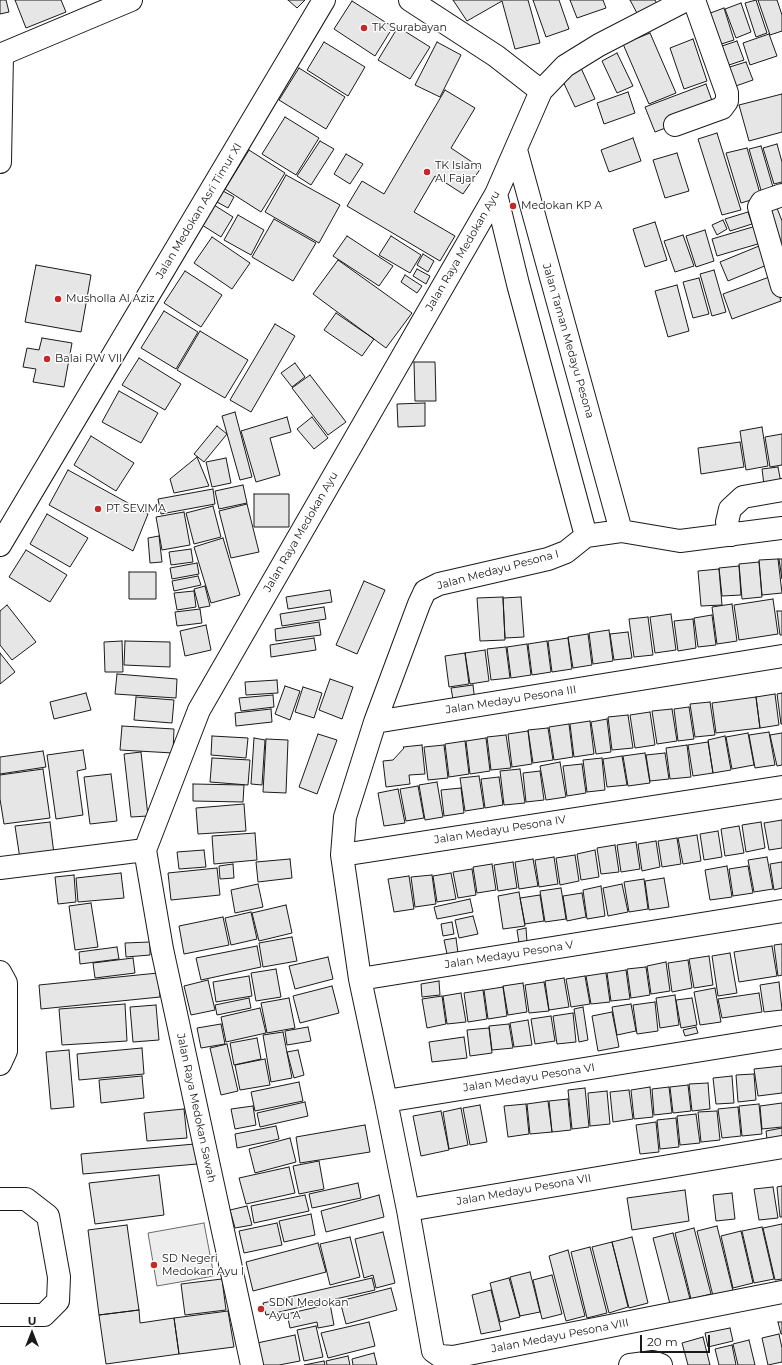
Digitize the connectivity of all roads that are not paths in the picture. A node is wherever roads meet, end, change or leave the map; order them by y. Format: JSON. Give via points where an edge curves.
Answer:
{"nodes":[{"id":1,"x":131,"y":0,"type":"edge"},
{"id":2,"x":324,"y":0,"type":"edge"},
{"id":3,"x":410,"y":0,"type":"edge"},
{"id":4,"x":686,"y":0,"type":"edge"},
{"id":5,"x":694,"y":0,"type":"edge"},
{"id":6,"x":1,"y":55,"type":"edge"},
{"id":7,"x":541,"y":91,"type":"junction"},
{"id":8,"x":675,"y":126,"type":"dead end"},
{"id":9,"x":516,"y":150,"type":"junction"},
{"id":10,"x":0,"y":162,"type":"edge"},
{"id":11,"x":496,"y":194,"type":"junction"},
{"id":12,"x":782,"y":195,"type":"edge"},
{"id":13,"x":782,"y":286,"type":"edge"},
{"id":14,"x":600,"y":456,"type":"junction"},
{"id":15,"x":566,"y":463,"type":"junction"},
{"id":16,"x":782,"y":490,"type":"edge"},
{"id":17,"x":782,"y":528,"type":"edge"},
{"id":18,"x":621,"y":531,"type":"junction"},
{"id":19,"x":731,"y":535,"type":"junction"},
{"id":20,"x":586,"y":536,"type":"junction"},
{"id":21,"x":0,"y":545,"type":"edge"},
{"id":22,"x":782,"y":656,"type":"edge"},
{"id":23,"x":375,"y":722,"type":"junction"},
{"id":24,"x":782,"y":787,"type":"edge"},
{"id":25,"x":145,"y":850,"type":"junction"},
{"id":26,"x":342,"y":855,"type":"junction"},
{"id":27,"x":0,"y":868,"type":"edge"},
{"id":28,"x":782,"y":911,"type":"edge"},
{"id":29,"x":0,"y":972,"type":"edge"},
{"id":30,"x":360,"y":979,"type":"junction"},
{"id":31,"x":782,"y":1037,"type":"edge"},
{"id":32,"x":0,"y":1064,"type":"edge"},
{"id":33,"x":386,"y":1101,"type":"junction"},
{"id":34,"x":782,"y":1147,"type":"edge"},
{"id":35,"x":0,"y":1199,"type":"edge"},
{"id":36,"x":408,"y":1210,"type":"junction"},
{"id":37,"x":782,"y":1292,"type":"edge"},
{"id":38,"x":0,"y":1315,"type":"edge"},
{"id":39,"x":252,"y":1365,"type":"edge"},
{"id":40,"x":630,"y":1365,"type":"edge"},
{"id":41,"x":661,"y":1365,"type":"edge"}],
"edges":[{"from":1,"to":6,"type":"street"},
{"from":2,"to":21,"type":"street","name":"Jalan Medokan Asri Timur XI"},
{"from":3,"to":7,"type":"street","via":[[496,56]]},
{"from":4,"to":7,"type":"street","via":[[599,45],[565,66]]},
{"from":5,"to":8,"type":"street","via":[[727,92],[727,101],[722,108]]},
{"from":6,"to":10,"type":"street"},
{"from":7,"to":9,"type":"street","name":"Jalan Raya Medokan Ayu"},
{"from":9,"to":11,"type":"street","name":"Jalan Raya Medokan Ayu"},
{"from":9,"to":14,"type":"street","name":"Jalan Taman Medayu Pesona"},
{"from":11,"to":15,"type":"street"},
{"from":11,"to":25,"type":"street","name":"Jalan Raya Medokan Ayu","via":[[199,710]]},
{"from":12,"to":13,"type":"street","via":[[762,202],[759,207]]},
{"from":14,"to":15,"type":"street"},
{"from":14,"to":18,"type":"street","name":"Jalan Taman Medayu Pesona"},
{"from":15,"to":20,"type":"street"},
{"from":16,"to":19,"type":"street","via":[[743,497],[730,509],[727,522]]},
{"from":17,"to":19,"type":"street"},
{"from":18,"to":19,"type":"street","via":[[680,541]]},
{"from":18,"to":20,"type":"street"},
{"from":20,"to":23,"type":"street","name":"Jalan Medayu Pesona I","via":[[566,552],[548,559],[439,584],[426,592],[419,604]]},
{"from":22,"to":23,"type":"street","name":"Jalan Medayu Pesona III"},
{"from":23,"to":26,"type":"street","via":[[345,818]]},
{"from":24,"to":26,"type":"street","name":"Jalan Medayu Pesona IV"},
{"from":25,"to":27,"type":"street"},
{"from":25,"to":39,"type":"street","name":"Jalan Raya Medokan Sawah","via":[[162,949]]},
{"from":26,"to":30,"type":"street"},
{"from":28,"to":30,"type":"street","name":"Jalan Medayu Pesona V"},
{"from":29,"to":32,"type":"street","via":[[6,983],[6,1051]]},
{"from":30,"to":33,"type":"street"},
{"from":31,"to":33,"type":"street","name":"Jalan Medayu Pesona VI"},
{"from":33,"to":36,"type":"street"},
{"from":34,"to":36,"type":"street","name":"Jalan Medayu Pesona VII"},
{"from":35,"to":38,"type":"street","via":[[26,1198],[48,1216],[59,1277],[58,1300],[44,1315]]},
{"from":36,"to":37,"type":"street","name":"Jalan Medayu Pesona VIII","via":[[433,1351],[440,1356],[453,1357]]},
{"from":40,"to":41,"type":"street","via":[[654,1362]]}]}
